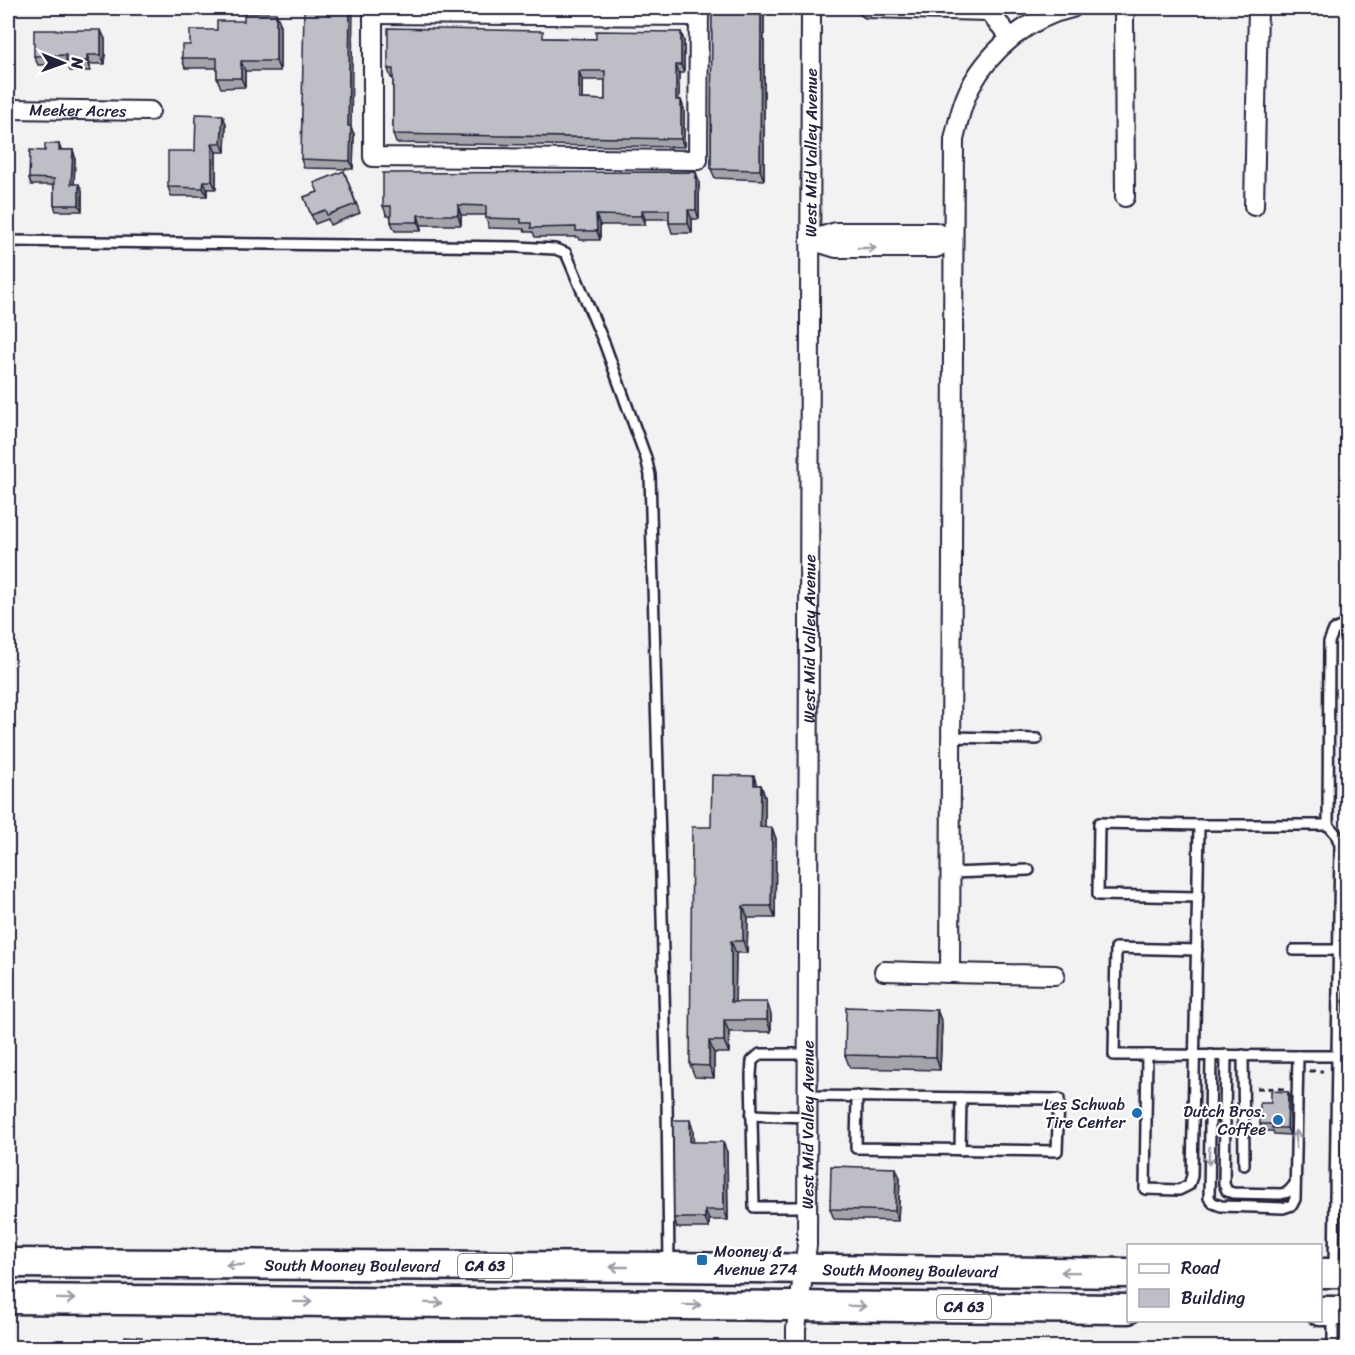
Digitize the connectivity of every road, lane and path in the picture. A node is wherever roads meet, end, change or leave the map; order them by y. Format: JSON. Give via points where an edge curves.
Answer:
{"nodes":[{"id":1,"x":811,"y":8,"type":"edge"},
{"id":2,"x":868,"y":8,"type":"edge"},
{"id":3,"x":1072,"y":8,"type":"edge"},
{"id":4,"x":1127,"y":8,"type":"edge"},
{"id":5,"x":1258,"y":8,"type":"edge"},
{"id":6,"x":988,"y":9,"type":"edge"},
{"id":7,"x":373,"y":11,"type":"edge"},
{"id":8,"x":699,"y":12,"type":"edge"},
{"id":9,"x":1011,"y":38,"type":"junction"},
{"id":10,"x":8,"y":108,"type":"edge"},
{"id":11,"x":150,"y":111,"type":"dead end"},
{"id":12,"x":1125,"y":197,"type":"dead end"},
{"id":13,"x":1254,"y":206,"type":"dead end"},
{"id":14,"x":952,"y":239,"type":"junction"},
{"id":15,"x":810,"y":240,"type":"junction"},
{"id":16,"x":8,"y":241,"type":"edge"},
{"id":17,"x":1347,"y":624,"type":"edge"},
{"id":18,"x":952,"y":737,"type":"junction"},
{"id":19,"x":1037,"y":739,"type":"dead end"},
{"id":20,"x":1199,"y":825,"type":"junction"},
{"id":21,"x":1328,"y":825,"type":"junction"},
{"id":22,"x":1029,"y":870,"type":"dead end"},
{"id":23,"x":951,"y":873,"type":"junction"},
{"id":24,"x":1198,"y":897,"type":"junction"},
{"id":25,"x":1197,"y":950,"type":"junction"},
{"id":26,"x":1294,"y":950,"type":"dead end"},
{"id":27,"x":1339,"y":950,"type":"junction"},
{"id":28,"x":884,"y":971,"type":"dead end"},
{"id":29,"x":950,"y":972,"type":"junction"},
{"id":30,"x":1055,"y":975,"type":"dead end"},
{"id":31,"x":807,"y":1054,"type":"junction"},
{"id":32,"x":1147,"y":1055,"type":"junction"},
{"id":33,"x":1195,"y":1055,"type":"junction"},
{"id":34,"x":1211,"y":1055,"type":"junction"},
{"id":35,"x":1226,"y":1055,"type":"junction"},
{"id":36,"x":1243,"y":1056,"type":"junction"},
{"id":37,"x":1298,"y":1056,"type":"junction"},
{"id":38,"x":1343,"y":1056,"type":"edge"},
{"id":39,"x":1297,"y":1070,"type":"junction"},
{"id":40,"x":1323,"y":1071,"type":"dead end"},
{"id":41,"x":1244,"y":1087,"type":"junction"},
{"id":42,"x":807,"y":1096,"type":"junction"},
{"id":43,"x":857,"y":1096,"type":"junction"},
{"id":44,"x":961,"y":1098,"type":"junction"},
{"id":45,"x":751,"y":1115,"type":"junction"},
{"id":46,"x":807,"y":1117,"type":"junction"},
{"id":47,"x":960,"y":1150,"type":"junction"},
{"id":48,"x":1244,"y":1165,"type":"dead end"},
{"id":49,"x":1295,"y":1184,"type":"junction"},
{"id":50,"x":807,"y":1207,"type":"junction"},
{"id":51,"x":8,"y":1263,"type":"edge"},
{"id":52,"x":669,"y":1267,"type":"junction"},
{"id":53,"x":804,"y":1269,"type":"junction"},
{"id":54,"x":1127,"y":1273,"type":"edge"},
{"id":55,"x":1331,"y":1276,"type":"edge"},
{"id":56,"x":1127,"y":1296,"type":"edge"},
{"id":57,"x":8,"y":1299,"type":"edge"},
{"id":58,"x":799,"y":1306,"type":"junction"},
{"id":59,"x":1077,"y":1308,"type":"junction"},
{"id":60,"x":1337,"y":1308,"type":"edge"},
{"id":61,"x":1127,"y":1309,"type":"edge"},
{"id":62,"x":796,"y":1347,"type":"edge"},
{"id":63,"x":1332,"y":1347,"type":"edge"}],
"edges":[{"from":1,"to":15,"type":"street","name":"West Mid Valley Avenue"},
{"from":2,"to":6,"type":"street"},
{"from":3,"to":9,"type":"street","via":[[1036,21]]},
{"from":4,"to":12,"type":"street"},
{"from":5,"to":13,"type":"street"},
{"from":6,"to":9,"type":"street"},
{"from":7,"to":8,"type":"street"},
{"from":7,"to":8,"type":"street","via":[[373,158],[698,160]]},
{"from":9,"to":14,"type":"street","via":[[986,62],[960,113],[954,140]]},
{"from":10,"to":11,"type":"street","name":"Meeker Acres"},
{"from":14,"to":15,"type":"street","via":[[936,248],[836,248]]},
{"from":14,"to":18,"type":"street"},
{"from":15,"to":31,"type":"street","name":"West Mid Valley Avenue"},
{"from":16,"to":52,"type":"lane","via":[[517,247],[566,253],[608,355],[650,475]]},
{"from":17,"to":21,"type":"lane","via":[[1334,630],[1329,642]]},
{"from":18,"to":19,"type":"lane"},
{"from":18,"to":23,"type":"street"},
{"from":20,"to":21,"type":"lane"},
{"from":20,"to":24,"type":"lane"},
{"from":20,"to":24,"type":"lane","via":[[1099,823],[1098,895]]},
{"from":21,"to":27,"type":"lane","via":[[1340,845]]},
{"from":22,"to":23,"type":"lane"},
{"from":23,"to":29,"type":"street"},
{"from":24,"to":25,"type":"lane"},
{"from":25,"to":32,"type":"lane","via":[[1116,948],[1114,1055]]},
{"from":25,"to":33,"type":"lane"},
{"from":26,"to":27,"type":"lane"},
{"from":27,"to":38,"type":"lane"},
{"from":28,"to":29,"type":"street"},
{"from":29,"to":30,"type":"street"},
{"from":31,"to":42,"type":"street","name":"West Mid Valley Avenue"},
{"from":31,"to":45,"type":"lane","via":[[756,1056],[752,1061]]},
{"from":32,"to":33,"type":"lane"},
{"from":32,"to":33,"type":"lane","via":[[1145,1189],[1179,1190],[1189,1185],[1192,1176]]},
{"from":33,"to":34,"type":"lane"},
{"from":34,"to":35,"type":"lane"},
{"from":34,"to":49,"type":"lane","one_way":true,"via":[[1209,1197],[1221,1206],[1283,1208],[1292,1205]]},
{"from":35,"to":36,"type":"lane"},
{"from":35,"to":49,"type":"lane","via":[[1227,1191],[1281,1194]]},
{"from":36,"to":37,"type":"lane"},
{"from":36,"to":41,"type":"lane"},
{"from":37,"to":38,"type":"lane"},
{"from":37,"to":39,"type":"lane"},
{"from":38,"to":55,"type":"lane"},
{"from":39,"to":40,"type":"path"},
{"from":39,"to":41,"type":"path","via":[[1290,1070],[1290,1089]]},
{"from":49,"to":39,"type":"lane","one_way":true},
{"from":41,"to":48,"type":"lane"},
{"from":42,"to":43,"type":"lane"},
{"from":42,"to":46,"type":"street","name":"West Mid Valley Avenue"},
{"from":43,"to":44,"type":"lane"},
{"from":43,"to":47,"type":"lane","via":[[856,1148]]},
{"from":44,"to":47,"type":"lane"},
{"from":44,"to":47,"type":"lane","via":[[1059,1099],[1057,1151]]},
{"from":45,"to":46,"type":"lane"},
{"from":45,"to":50,"type":"lane","via":[[754,1207]]},
{"from":46,"to":50,"type":"street","name":"West Mid Valley Avenue"},
{"from":50,"to":53,"type":"street","name":"West Mid Valley Avenue"},
{"from":52,"to":51,"type":"main road","name":"South Mooney Boulevard","number":"CA 63","one_way":true},
{"from":52,"to":53,"type":"main road","name":"South Mooney Boulevard","number":"CA 63"},
{"from":54,"to":53,"type":"main road","name":"South Mooney Boulevard","number":"CA 63","one_way":true},
{"from":53,"to":58,"type":"street","name":"West Mid Valley Avenue"},
{"from":56,"to":59,"type":"main road"},
{"from":57,"to":58,"type":"main road","number":"CA 63","one_way":true},
{"from":58,"to":59,"type":"main road","number":"CA 63","one_way":true},
{"from":58,"to":62,"type":"street","name":"West Mid Valley Avenue"},
{"from":59,"to":61,"type":"main road","number":"CA 63"},
{"from":60,"to":63,"type":"lane"}]}
